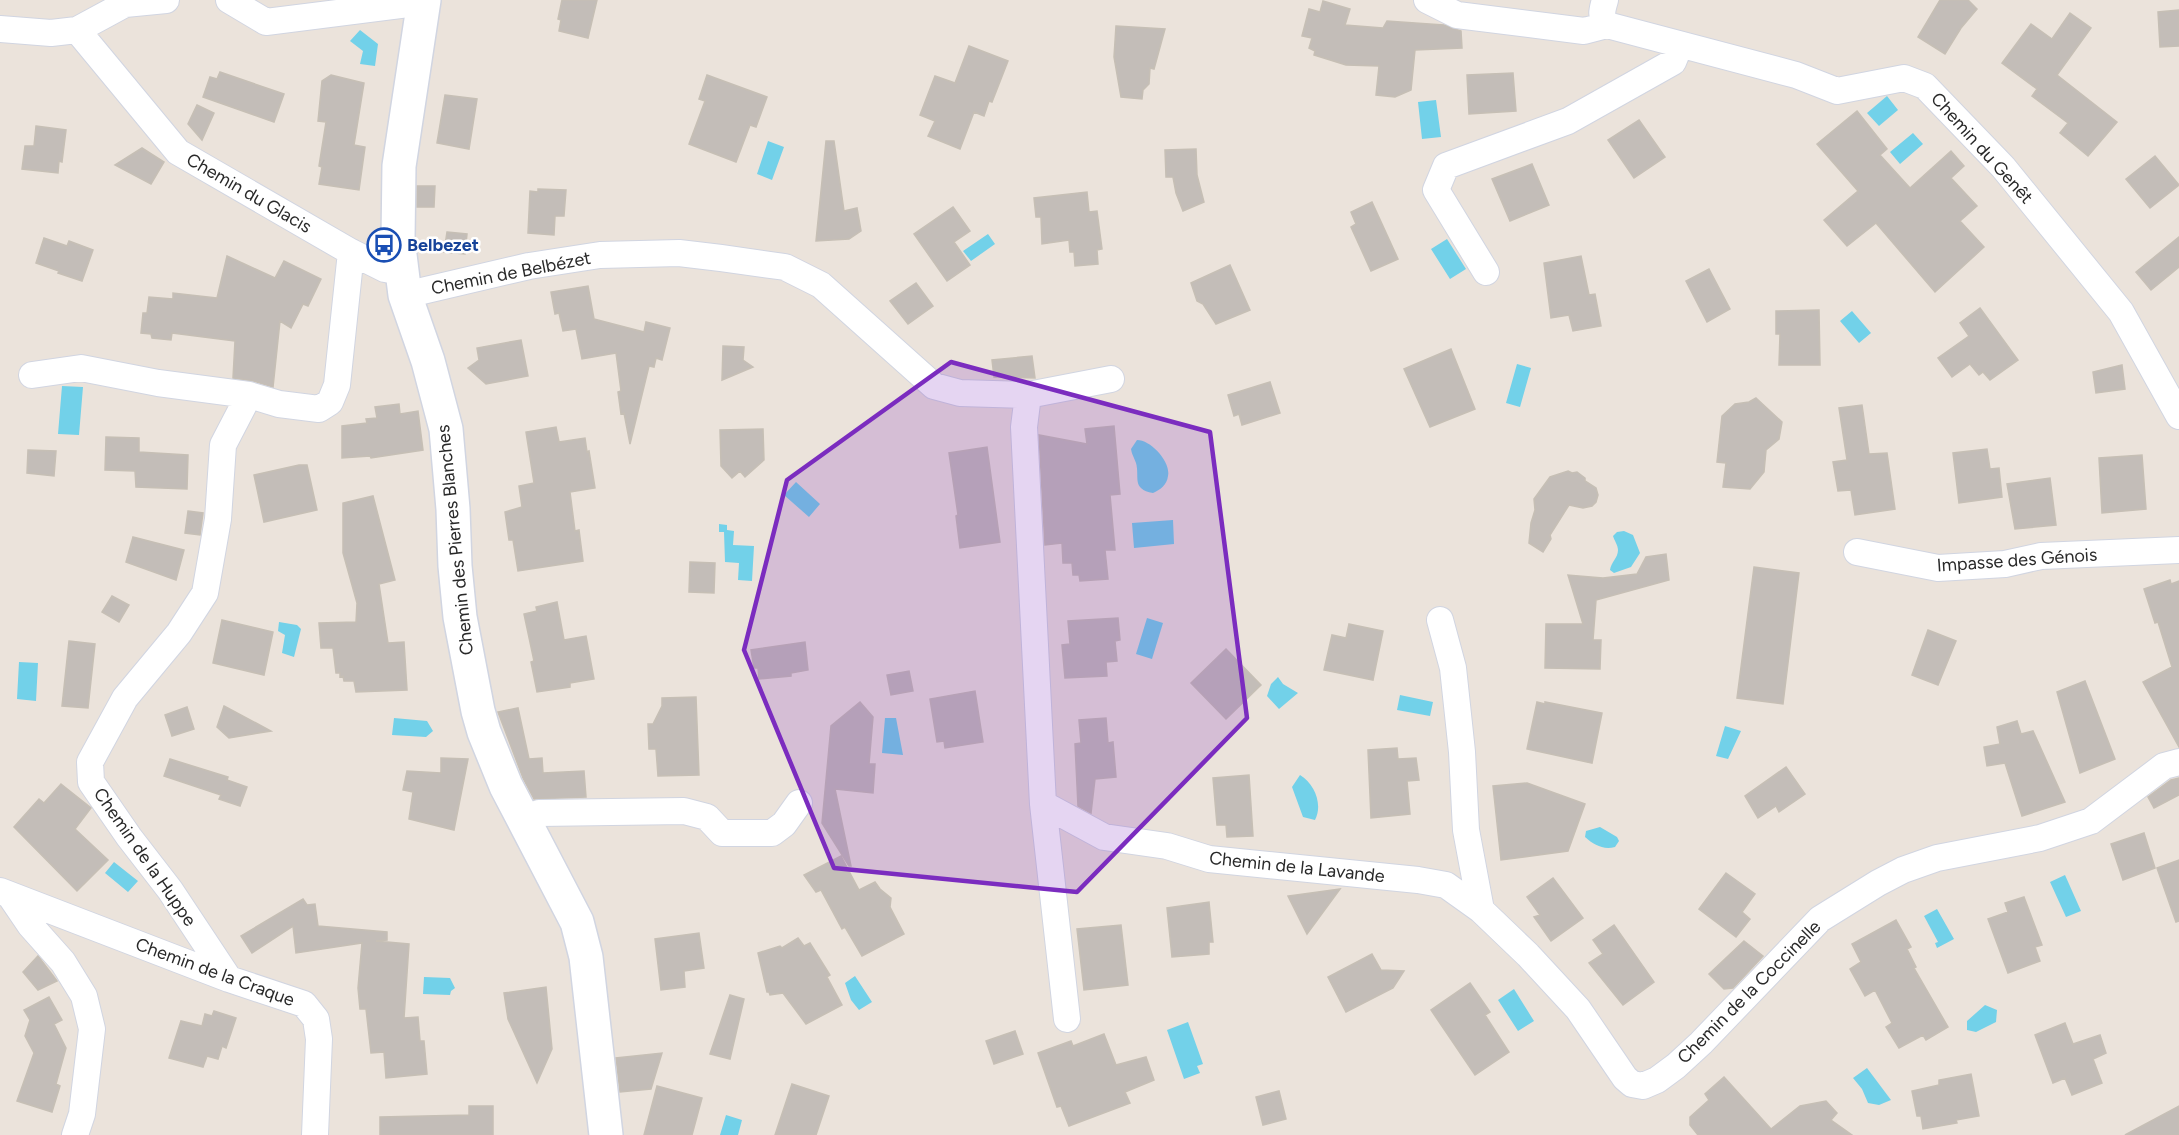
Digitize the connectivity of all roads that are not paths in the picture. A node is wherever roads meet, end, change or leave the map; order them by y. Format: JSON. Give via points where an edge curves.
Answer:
{"nodes":[{"id":1,"x":166,"y":0,"type":"edge"},
{"id":2,"x":229,"y":0,"type":"edge"},
{"id":3,"x":1426,"y":0,"type":"edge"},
{"id":4,"x":424,"y":1,"type":"edge"},
{"id":5,"x":1606,"y":12,"type":"edge"},
{"id":6,"x":0,"y":29,"type":"edge"},
{"id":7,"x":77,"y":30,"type":"junction"},
{"id":8,"x":1680,"y":45,"type":"junction"},
{"id":9,"x":351,"y":252,"type":"junction"},
{"id":10,"x":1486,"y":272,"type":"dead end"},
{"id":11,"x":404,"y":284,"type":"junction"},
{"id":12,"x":32,"y":375,"type":"dead end"},
{"id":13,"x":1111,"y":379,"type":"dead end"},
{"id":14,"x":249,"y":395,"type":"junction"},
{"id":15,"x":1028,"y":395,"type":"junction"},
{"id":16,"x":2179,"y":416,"type":"edge"},
{"id":17,"x":2179,"y":550,"type":"edge"},
{"id":18,"x":1857,"y":552,"type":"dead end"},
{"id":19,"x":1440,"y":620,"type":"dead end"},
{"id":20,"x":2179,"y":762,"type":"edge"},
{"id":21,"x":799,"y":803,"type":"dead end"},
{"id":22,"x":1044,"y":804,"type":"junction"},
{"id":23,"x":523,"y":820,"type":"junction"},
{"id":24,"x":5,"y":894,"type":"edge"},
{"id":25,"x":1481,"y":910,"type":"junction"},
{"id":26,"x":229,"y":979,"type":"junction"},
{"id":27,"x":1067,"y":1019,"type":"dead end"},
{"id":28,"x":75,"y":1135,"type":"edge"},
{"id":29,"x":315,"y":1135,"type":"edge"},
{"id":30,"x":606,"y":1135,"type":"edge"}],
"edges":[{"from":1,"to":7,"type":"street","via":[[125,4]]},
{"from":2,"to":4,"type":"street","via":[[266,22]]},
{"from":3,"to":5,"type":"street","via":[[1457,15],[1584,31]]},
{"from":4,"to":11,"type":"street","name":"Chemin des Pierres Blanches","via":[[399,166],[398,239]]},
{"from":5,"to":8,"type":"street","name":"Chemin du Genêt"},
{"from":6,"to":7,"type":"street","via":[[51,33]]},
{"from":7,"to":9,"type":"street","name":"Chemin du Glacis","via":[[178,152]]},
{"from":8,"to":10,"type":"street","via":[[1673,62],[1568,121],[1446,166],[1436,190]]},
{"from":8,"to":16,"type":"street","name":"Chemin du Genêt","via":[[1796,75],[1837,91],[1904,78],[1925,86],[2003,168],[2121,312]]},
{"from":9,"to":11,"type":"street","name":"Chemin du Glacis","via":[[385,269]]},
{"from":9,"to":14,"type":"street","via":[[337,385],[330,402],[319,409]]},
{"from":11,"to":15,"type":"street","name":"Chemin de Belbézet","via":[[600,255],[679,253],[785,267],[821,285],[934,386],[960,393]]},
{"from":11,"to":23,"type":"street","name":"Chemin des Pierres Blanches","via":[[446,429],[460,618],[469,668],[487,741]]},
{"from":12,"to":14,"type":"street","via":[[81,368]]},
{"from":13,"to":15,"type":"street","name":"Chemin de Belbézet"},
{"from":14,"to":26,"type":"street","name":"Chemin de la Huppe","via":[[223,445],[218,519],[205,593],[179,633],[125,698],[90,762],[91,782]]},
{"from":15,"to":22,"type":"street","via":[[1024,427]]},
{"from":17,"to":18,"type":"street","name":"Impasse des Génois","via":[[2041,556],[2005,564],[1938,568]]},
{"from":19,"to":25,"type":"street","via":[[1454,669],[1466,830]]},
{"from":20,"to":25,"type":"street","name":"Chemin de la Coccinelle","via":[[2164,766],[2091,821],[2040,838],[1937,858],[1878,883],[1820,919],[1701,1043],[1658,1080],[1643,1086],[1625,1078],[1578,1010]]},
{"from":21,"to":23,"type":"street","via":[[772,833],[722,833],[707,817],[684,811],[539,813]]},
{"from":22,"to":25,"type":"street","name":"Chemin de la Lavande","via":[[1104,837],[1167,846],[1209,859],[1446,885]]},
{"from":22,"to":27,"type":"street"},
{"from":23,"to":30,"type":"street","name":"Chemin des Pierres Blanches","via":[[577,922],[586,957]]},
{"from":24,"to":26,"type":"street","name":"Chemin de la Craque"},
{"from":24,"to":28,"type":"street","via":[[63,962],[84,996],[92,1029],[82,1114]]},
{"from":26,"to":29,"type":"street","name":"Chemin de la Craque","via":[[304,1004],[316,1019],[319,1039]]}]}
